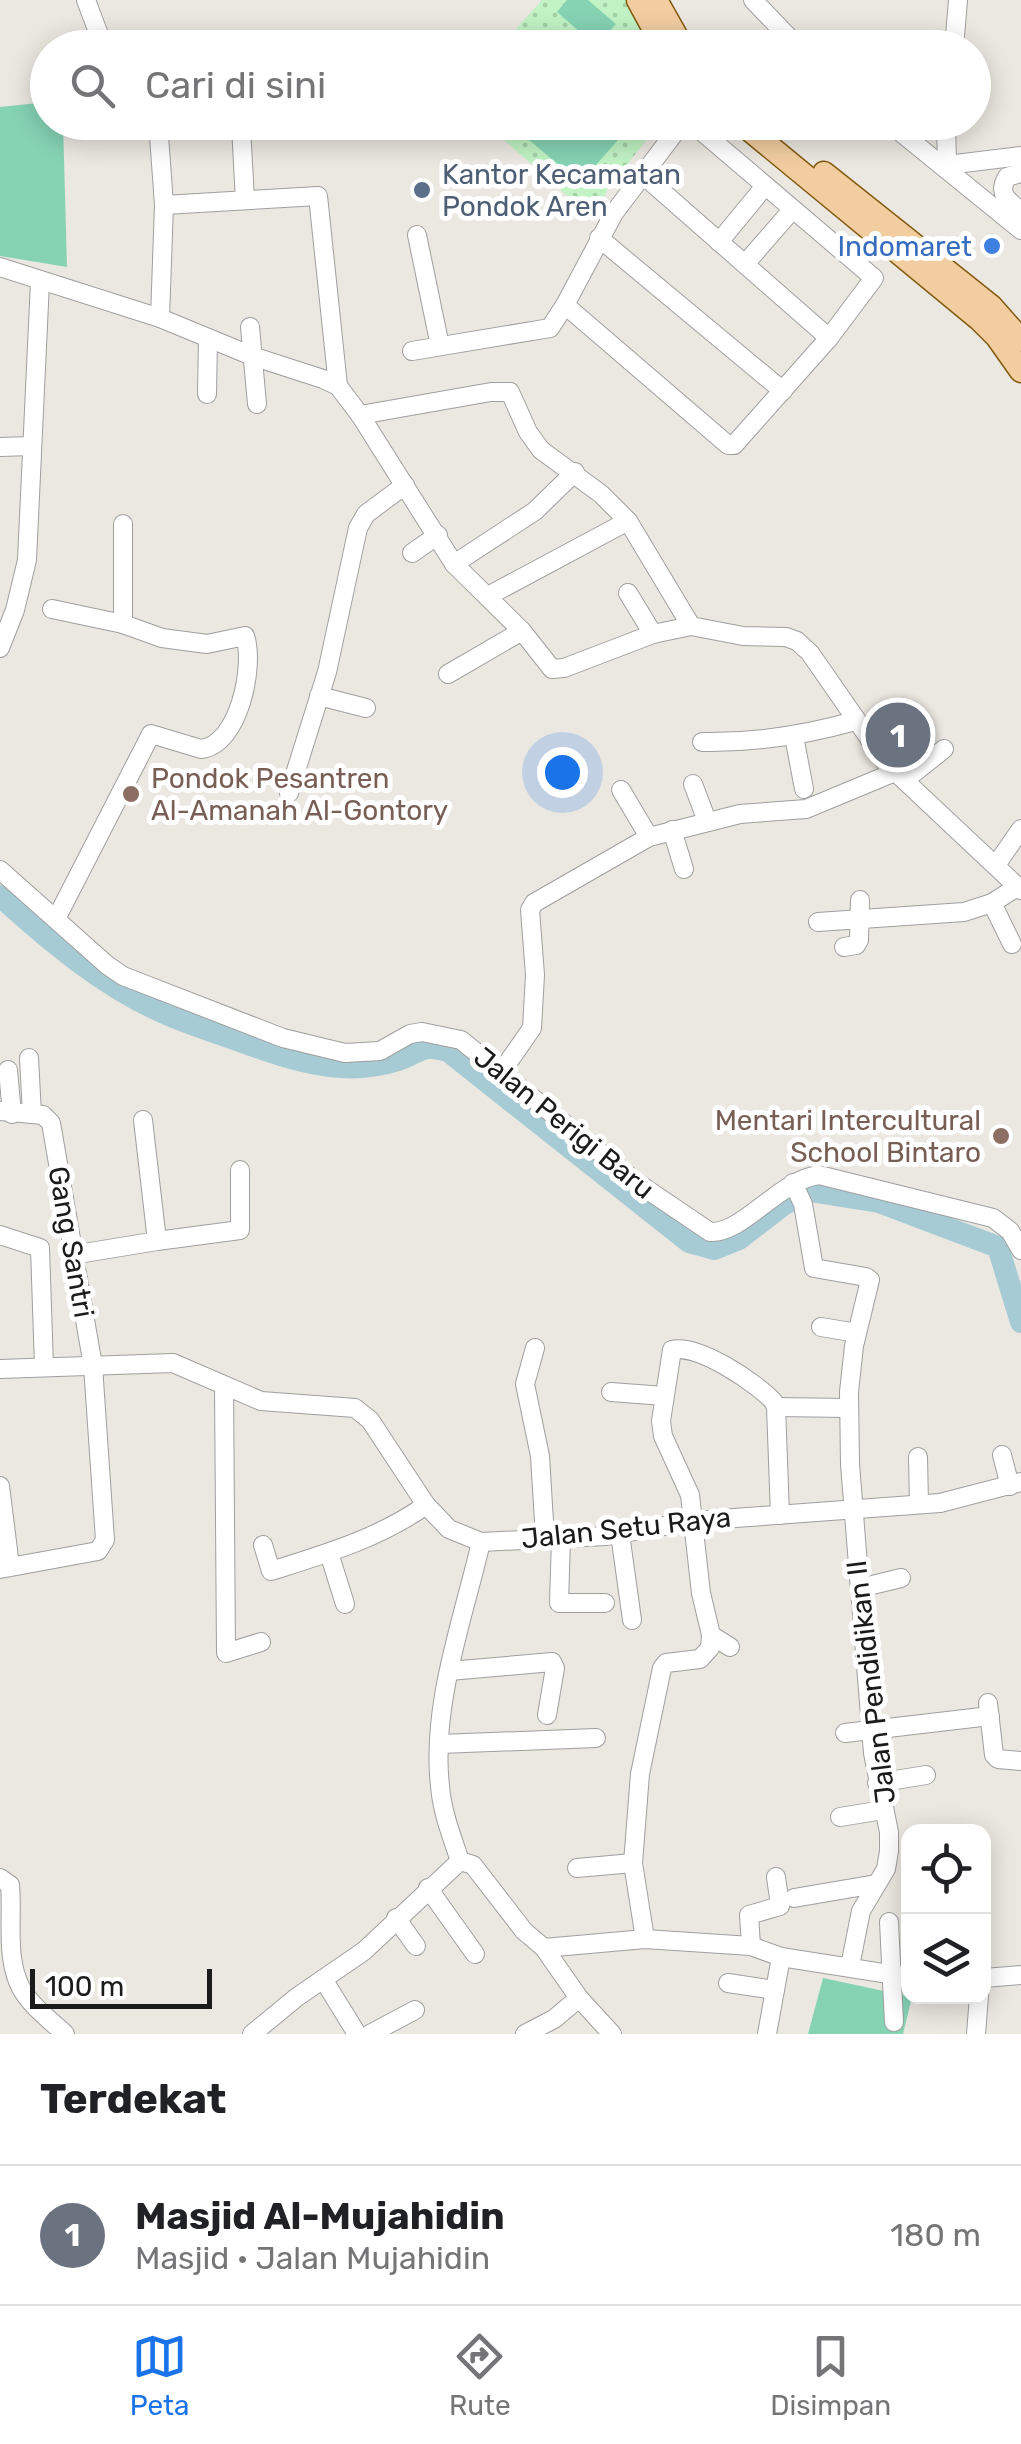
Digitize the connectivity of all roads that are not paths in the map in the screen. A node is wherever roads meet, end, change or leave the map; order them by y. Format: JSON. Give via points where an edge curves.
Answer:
{"nodes":[{"id":1,"x":86,"y":0,"type":"edge"},
{"id":2,"x":638,"y":0,"type":"edge"},
{"id":3,"x":656,"y":0,"type":"edge"},
{"id":4,"x":753,"y":0,"type":"edge"},
{"id":5,"x":958,"y":0,"type":"edge"},
{"id":6,"x":97,"y":30,"type":"edge"},
{"id":7,"x":654,"y":30,"type":"edge"},
{"id":8,"x":674,"y":30,"type":"edge"},
{"id":9,"x":782,"y":30,"type":"edge"},
{"id":10,"x":956,"y":30,"type":"edge"},
{"id":11,"x":159,"y":140,"type":"edge"},
{"id":12,"x":241,"y":140,"type":"edge"},
{"id":13,"x":669,"y":140,"type":"edge"},
{"id":14,"x":712,"y":140,"type":"edge"},
{"id":15,"x":766,"y":140,"type":"edge"},
{"id":16,"x":780,"y":140,"type":"edge"},
{"id":17,"x":912,"y":140,"type":"edge"},
{"id":18,"x":946,"y":140,"type":"edge"},
{"id":19,"x":1021,"y":156,"type":"edge"},
{"id":20,"x":804,"y":166,"type":"junction"},
{"id":21,"x":946,"y":166,"type":"junction"},
{"id":22,"x":1021,"y":173,"type":"edge"},
{"id":23,"x":642,"y":174,"type":"junction"},
{"id":24,"x":779,"y":198,"type":"junction"},
{"id":25,"x":244,"y":200,"type":"junction"},
{"id":26,"x":164,"y":205,"type":"junction"},
{"id":27,"x":1021,"y":211,"type":"edge"},
{"id":28,"x":1021,"y":230,"type":"edge"},
{"id":29,"x":417,"y":235,"type":"dead end"},
{"id":30,"x":599,"y":238,"type":"junction"},
{"id":31,"x":719,"y":242,"type":"junction"},
{"id":32,"x":744,"y":264,"type":"junction"},
{"id":33,"x":0,"y":268,"type":"edge"},
{"id":34,"x":40,"y":282,"type":"junction"},
{"id":35,"x":564,"y":306,"type":"junction"},
{"id":36,"x":160,"y":318,"type":"junction"},
{"id":37,"x":250,"y":327,"type":"dead end"},
{"id":38,"x":208,"y":338,"type":"junction"},
{"id":39,"x":829,"y":338,"type":"junction"},
{"id":40,"x":1021,"y":340,"type":"edge"},
{"id":41,"x":440,"y":346,"type":"junction"},
{"id":42,"x":412,"y":350,"type":"dead end"},
{"id":43,"x":252,"y":356,"type":"junction"},
{"id":44,"x":1021,"y":370,"type":"edge"},
{"id":45,"x":338,"y":386,"type":"junction"},
{"id":46,"x":783,"y":391,"type":"junction"},
{"id":47,"x":207,"y":394,"type":"dead end"},
{"id":48,"x":256,"y":404,"type":"dead end"},
{"id":49,"x":360,"y":415,"type":"junction"},
{"id":50,"x":32,"y":446,"type":"junction"},
{"id":51,"x":0,"y":447,"type":"edge"},
{"id":52,"x":575,"y":472,"type":"junction"},
{"id":53,"x":404,"y":485,"type":"junction"},
{"id":54,"x":628,"y":521,"type":"junction"},
{"id":55,"x":123,"y":524,"type":"dead end"},
{"id":56,"x":438,"y":535,"type":"junction"},
{"id":57,"x":412,"y":553,"type":"dead end"},
{"id":58,"x":454,"y":564,"type":"junction"},
{"id":59,"x":628,"y":593,"type":"dead end"},
{"id":60,"x":488,"y":596,"type":"junction"},
{"id":61,"x":52,"y":609,"type":"dead end"},
{"id":62,"x":123,"y":624,"type":"junction"},
{"id":63,"x":691,"y":626,"type":"junction"},
{"id":64,"x":522,"y":631,"type":"junction"},
{"id":65,"x":653,"y":634,"type":"junction"},
{"id":66,"x":0,"y":648,"type":"edge"},
{"id":67,"x":448,"y":674,"type":"dead end"},
{"id":68,"x":320,"y":696,"type":"junction"},
{"id":69,"x":366,"y":708,"type":"dead end"},
{"id":70,"x":859,"y":726,"type":"junction"},
{"id":71,"x":795,"y":741,"type":"junction"},
{"id":72,"x":702,"y":742,"type":"dead end"},
{"id":73,"x":944,"y":750,"type":"dead end"},
{"id":74,"x":900,"y":776,"type":"junction"},
{"id":75,"x":693,"y":784,"type":"dead end"},
{"id":76,"x":804,"y":789,"type":"dead end"},
{"id":77,"x":621,"y":790,"type":"dead end"},
{"id":78,"x":289,"y":793,"type":"dead end"},
{"id":79,"x":708,"y":821,"type":"junction"},
{"id":80,"x":1021,"y":829,"type":"edge"},
{"id":81,"x":672,"y":830,"type":"junction"},
{"id":82,"x":649,"y":837,"type":"junction"},
{"id":83,"x":996,"y":865,"type":"junction"},
{"id":84,"x":684,"y":869,"type":"dead end"},
{"id":85,"x":0,"y":870,"type":"edge"},
{"id":86,"x":1019,"y":888,"type":"edge"},
{"id":87,"x":992,"y":903,"type":"junction"},
{"id":88,"x":860,"y":909,"type":"junction"},
{"id":89,"x":56,"y":920,"type":"junction"},
{"id":90,"x":818,"y":922,"type":"dead end"},
{"id":91,"x":1012,"y":944,"type":"dead end"},
{"id":92,"x":844,"y":948,"type":"dead end"},
{"id":93,"x":28,"y":1058,"type":"dead end"},
{"id":94,"x":8,"y":1070,"type":"dead end"},
{"id":95,"x":500,"y":1074,"type":"junction"},
{"id":96,"x":6,"y":1113,"type":"edge"},
{"id":97,"x":41,"y":1116,"type":"junction"},
{"id":98,"x":143,"y":1120,"type":"dead end"},
{"id":99,"x":240,"y":1170,"type":"dead end"},
{"id":100,"x":797,"y":1192,"type":"junction"},
{"id":101,"x":0,"y":1235,"type":"edge"},
{"id":102,"x":156,"y":1241,"type":"junction"},
{"id":103,"x":1021,"y":1250,"type":"edge"},
{"id":104,"x":72,"y":1255,"type":"junction"},
{"id":105,"x":821,"y":1326,"type":"dead end"},
{"id":106,"x":857,"y":1333,"type":"junction"},
{"id":107,"x":535,"y":1348,"type":"dead end"},
{"id":108,"x":93,"y":1366,"type":"junction"},
{"id":109,"x":44,"y":1367,"type":"junction"},
{"id":110,"x":0,"y":1369,"type":"edge"},
{"id":111,"x":224,"y":1386,"type":"junction"},
{"id":112,"x":611,"y":1392,"type":"dead end"},
{"id":113,"x":664,"y":1396,"type":"junction"},
{"id":114,"x":776,"y":1406,"type":"junction"},
{"id":115,"x":848,"y":1408,"type":"junction"},
{"id":116,"x":1002,"y":1455,"type":"dead end"},
{"id":117,"x":918,"y":1458,"type":"dead end"},
{"id":118,"x":1015,"y":1484,"type":"edge"},
{"id":119,"x":0,"y":1486,"type":"edge"},
{"id":120,"x":919,"y":1504,"type":"junction"},
{"id":121,"x":426,"y":1505,"type":"junction"},
{"id":122,"x":852,"y":1510,"type":"junction"},
{"id":123,"x":780,"y":1515,"type":"junction"},
{"id":124,"x":694,"y":1521,"type":"junction"},
{"id":125,"x":620,"y":1534,"type":"junction"},
{"id":126,"x":553,"y":1538,"type":"junction"},
{"id":127,"x":482,"y":1542,"type":"junction"},
{"id":128,"x":263,"y":1545,"type":"dead end"},
{"id":129,"x":329,"y":1553,"type":"junction"},
{"id":130,"x":5,"y":1568,"type":"edge"},
{"id":131,"x":901,"y":1578,"type":"dead end"},
{"id":132,"x":860,"y":1588,"type":"junction"},
{"id":133,"x":606,"y":1602,"type":"dead end"},
{"id":134,"x":345,"y":1604,"type":"dead end"},
{"id":135,"x":632,"y":1620,"type":"dead end"},
{"id":136,"x":710,"y":1635,"type":"junction"},
{"id":137,"x":261,"y":1642,"type":"dead end"},
{"id":138,"x":730,"y":1647,"type":"dead end"},
{"id":139,"x":449,"y":1671,"type":"junction"},
{"id":140,"x":547,"y":1716,"type":"dead end"},
{"id":141,"x":872,"y":1730,"type":"junction"},
{"id":142,"x":845,"y":1733,"type":"dead end"},
{"id":143,"x":596,"y":1738,"type":"dead end"},
{"id":144,"x":440,"y":1744,"type":"junction"},
{"id":145,"x":1021,"y":1761,"type":"edge"},
{"id":146,"x":926,"y":1775,"type":"dead end"},
{"id":147,"x":877,"y":1783,"type":"junction"},
{"id":148,"x":884,"y":1810,"type":"junction"},
{"id":149,"x":840,"y":1817,"type":"dead end"},
{"id":150,"x":460,"y":1861,"type":"junction"},
{"id":151,"x":633,"y":1863,"type":"junction"},
{"id":152,"x":577,"y":1868,"type":"dead end"},
{"id":153,"x":776,"y":1877,"type":"dead end"},
{"id":154,"x":0,"y":1878,"type":"edge"},
{"id":155,"x":876,"y":1884,"type":"junction"},
{"id":156,"x":428,"y":1888,"type":"junction"},
{"id":157,"x":794,"y":1898,"type":"dead end"},
{"id":158,"x":396,"y":1918,"type":"junction"},
{"id":159,"x":889,"y":1922,"type":"dead end"},
{"id":160,"x":645,"y":1939,"type":"junction"},
{"id":161,"x":416,"y":1946,"type":"dead end"},
{"id":162,"x":751,"y":1946,"type":"junction"},
{"id":163,"x":544,"y":1948,"type":"junction"},
{"id":164,"x":475,"y":1954,"type":"dead end"},
{"id":165,"x":782,"y":1956,"type":"junction"},
{"id":166,"x":850,"y":1966,"type":"junction"},
{"id":167,"x":1021,"y":1975,"type":"edge"},
{"id":168,"x":900,"y":1976,"type":"edge"},
{"id":169,"x":991,"y":1977,"type":"edge"},
{"id":170,"x":323,"y":1979,"type":"junction"},
{"id":171,"x":728,"y":1982,"type":"dead end"},
{"id":172,"x":776,"y":1990,"type":"junction"},
{"id":173,"x":579,"y":1998,"type":"junction"},
{"id":174,"x":978,"y":2004,"type":"edge"},
{"id":175,"x":415,"y":2010,"type":"dead end"},
{"id":176,"x":894,"y":2022,"type":"dead end"},
{"id":177,"x":65,"y":2034,"type":"edge"},
{"id":178,"x":252,"y":2034,"type":"edge"},
{"id":179,"x":357,"y":2034,"type":"edge"},
{"id":180,"x":370,"y":2034,"type":"edge"},
{"id":181,"x":525,"y":2034,"type":"edge"},
{"id":182,"x":612,"y":2034,"type":"edge"},
{"id":183,"x":766,"y":2034,"type":"edge"},
{"id":184,"x":976,"y":2034,"type":"edge"}],
"edges":[{"from":1,"to":6,"type":"street"},
{"from":2,"to":7,"type":"main road"},
{"from":3,"to":8,"type":"main road"},
{"from":4,"to":9,"type":"street"},
{"from":5,"to":10,"type":"street"},
{"from":11,"to":26,"type":"street"},
{"from":12,"to":25,"type":"street"},
{"from":13,"to":23,"type":"street"},
{"from":14,"to":24,"type":"street"},
{"from":15,"to":20,"type":"main road"},
{"from":16,"to":20,"type":"main road"},
{"from":17,"to":21,"type":"street"},
{"from":18,"to":21,"type":"street"},
{"from":19,"to":21,"type":"street"},
{"from":20,"to":24,"type":"street"},
{"from":20,"to":40,"type":"main road","via":[[991,306]]},
{"from":20,"to":44,"type":"main road","via":[[979,319]]},
{"from":21,"to":28,"type":"street"},
{"from":22,"to":27,"type":"street","via":[[1008,177],[1002,192]]},
{"from":23,"to":30,"type":"street"},
{"from":23,"to":31,"type":"street"},
{"from":24,"to":31,"type":"street"},
{"from":24,"to":32,"type":"street"},
{"from":24,"to":39,"type":"street","via":[[874,278]]},
{"from":25,"to":26,"type":"street"},
{"from":25,"to":45,"type":"street","via":[[318,196]]},
{"from":26,"to":36,"type":"street"},
{"from":29,"to":41,"type":"street"},
{"from":30,"to":35,"type":"street"},
{"from":30,"to":46,"type":"street"},
{"from":31,"to":32,"type":"street"},
{"from":32,"to":39,"type":"street"},
{"from":33,"to":34,"type":"street"},
{"from":34,"to":36,"type":"street"},
{"from":34,"to":50,"type":"street"},
{"from":35,"to":41,"type":"street","via":[[550,328]]},
{"from":35,"to":46,"type":"street","via":[[728,445],[738,444]]},
{"from":36,"to":38,"type":"street"},
{"from":37,"to":43,"type":"street"},
{"from":38,"to":43,"type":"street"},
{"from":38,"to":47,"type":"street"},
{"from":39,"to":46,"type":"street"},
{"from":41,"to":42,"type":"street"},
{"from":43,"to":45,"type":"street"},
{"from":43,"to":48,"type":"street"},
{"from":45,"to":49,"type":"street"},
{"from":49,"to":52,"type":"street","via":[[506,391],[534,442]]},
{"from":49,"to":53,"type":"street"},
{"from":50,"to":51,"type":"street"},
{"from":50,"to":66,"type":"street","via":[[26,560]]},
{"from":52,"to":54,"type":"street"},
{"from":52,"to":58,"type":"street","via":[[534,511]]},
{"from":53,"to":56,"type":"street"},
{"from":53,"to":68,"type":"street","via":[[358,528]]},
{"from":54,"to":60,"type":"street"},
{"from":54,"to":63,"type":"street"},
{"from":55,"to":62,"type":"street"},
{"from":56,"to":57,"type":"street"},
{"from":56,"to":58,"type":"street"},
{"from":58,"to":60,"type":"street"},
{"from":59,"to":65,"type":"street"},
{"from":60,"to":64,"type":"street"},
{"from":61,"to":62,"type":"street"},
{"from":62,"to":89,"type":"street","via":[[207,644],[245,636],[244,699],[209,748],[151,734]]},
{"from":63,"to":65,"type":"street"},
{"from":63,"to":70,"type":"street","via":[[797,641]]},
{"from":64,"to":65,"type":"street","via":[[554,670]]},
{"from":64,"to":67,"type":"street"},
{"from":68,"to":69,"type":"street"},
{"from":68,"to":78,"type":"street"},
{"from":70,"to":71,"type":"street"},
{"from":70,"to":74,"type":"street"},
{"from":71,"to":72,"type":"street"},
{"from":71,"to":76,"type":"street"},
{"from":73,"to":74,"type":"street"},
{"from":74,"to":79,"type":"street","via":[[806,808]]},
{"from":74,"to":83,"type":"street"},
{"from":75,"to":79,"type":"street"},
{"from":77,"to":82,"type":"street"},
{"from":79,"to":81,"type":"street"},
{"from":80,"to":83,"type":"street"},
{"from":81,"to":82,"type":"street"},
{"from":81,"to":84,"type":"street"},
{"from":82,"to":95,"type":"street","via":[[532,906],[532,1028]]},
{"from":83,"to":86,"type":"street"},
{"from":85,"to":89,"type":"street","name":"Jalan Perigi Baru"},
{"from":86,"to":87,"type":"street"},
{"from":87,"to":88,"type":"street","via":[[964,912]]},
{"from":87,"to":91,"type":"street"},
{"from":88,"to":90,"type":"street"},
{"from":88,"to":92,"type":"street","via":[[858,944]]},
{"from":89,"to":95,"type":"street","name":"Jalan Perigi Baru","via":[[123,976],[284,1038],[345,1054],[380,1051],[410,1034],[430,1032],[461,1040]]},
{"from":93,"to":97,"type":"street","name":"Gang Santri"},
{"from":94,"to":96,"type":"street"},
{"from":95,"to":100,"type":"street","name":"Jalan Perigi Baru","via":[[710,1232]]},
{"from":96,"to":97,"type":"street"},
{"from":97,"to":104,"type":"street","name":"Gang Santri"},
{"from":98,"to":102,"type":"street"},
{"from":99,"to":102,"type":"street","via":[[240,1230]]},
{"from":100,"to":103,"type":"street","name":"Jalan Perigi Baru","via":[[809,1176],[830,1176],[992,1218]]},
{"from":100,"to":106,"type":"street","name":"Jalan Pendidikan II","via":[[814,1268],[870,1280]]},
{"from":101,"to":109,"type":"street","via":[[40,1248]]},
{"from":102,"to":104,"type":"street"},
{"from":104,"to":108,"type":"street","name":"Gang Santri"},
{"from":105,"to":106,"type":"street"},
{"from":106,"to":115,"type":"street","name":"Jalan Pendidikan II"},
{"from":107,"to":126,"type":"street","via":[[525,1384]]},
{"from":108,"to":109,"type":"street","name":"Jalan Setu Raya"},
{"from":108,"to":111,"type":"street","name":"Jalan Setu Raya","via":[[173,1363]]},
{"from":108,"to":130,"type":"street","name":"Gang Santri","via":[[105,1544],[98,1551]]},
{"from":109,"to":110,"type":"street","name":"Jalan Setu Raya"},
{"from":111,"to":121,"type":"street","name":"Jalan Setu Raya","via":[[274,1404],[349,1407],[370,1420]]},
{"from":111,"to":137,"type":"street","via":[[226,1652]]},
{"from":112,"to":113,"type":"street"},
{"from":113,"to":114,"type":"street","via":[[668,1357],[681,1348],[741,1375]]},
{"from":113,"to":124,"type":"street","via":[[666,1448],[686,1481]]},
{"from":114,"to":115,"type":"street"},
{"from":114,"to":123,"type":"street"},
{"from":115,"to":122,"type":"street","name":"Jalan Pendidikan II"},
{"from":116,"to":118,"type":"street"},
{"from":117,"to":120,"type":"street"},
{"from":118,"to":120,"type":"street","name":"Jalan Setu Raya","via":[[954,1502]]},
{"from":119,"to":130,"type":"street"},
{"from":120,"to":122,"type":"street","name":"Jalan Setu Raya"},
{"from":121,"to":127,"type":"street","name":"Jalan Setu Raya","via":[[449,1530]]},
{"from":121,"to":129,"type":"street","via":[[400,1524]]},
{"from":122,"to":123,"type":"street","name":"Jalan Setu Raya"},
{"from":122,"to":132,"type":"street","name":"Jalan Pendidikan II"},
{"from":123,"to":124,"type":"street","name":"Jalan Setu Raya"},
{"from":124,"to":125,"type":"street","name":"Jalan Setu Raya"},
{"from":124,"to":136,"type":"street"},
{"from":125,"to":126,"type":"street","name":"Jalan Setu Raya"},
{"from":125,"to":135,"type":"street"},
{"from":126,"to":127,"type":"street","name":"Jalan Setu Raya"},
{"from":126,"to":133,"type":"street","via":[[559,1603]]},
{"from":127,"to":139,"type":"street"},
{"from":128,"to":129,"type":"street","via":[[271,1571]]},
{"from":129,"to":134,"type":"street"},
{"from":131,"to":132,"type":"street"},
{"from":132,"to":141,"type":"street","name":"Jalan Pendidikan II"},
{"from":136,"to":138,"type":"street"},
{"from":136,"to":151,"type":"street","via":[[700,1659],[662,1668],[640,1774]]},
{"from":139,"to":140,"type":"street","via":[[552,1662]]},
{"from":139,"to":144,"type":"street"},
{"from":141,"to":142,"type":"street"},
{"from":141,"to":145,"type":"street","via":[[989,1710],[994,1755]]},
{"from":141,"to":147,"type":"street","name":"Jalan Pendidikan II"},
{"from":143,"to":144,"type":"street"},
{"from":144,"to":150,"type":"street","via":[[439,1784]]},
{"from":146,"to":147,"type":"street"},
{"from":147,"to":148,"type":"street","name":"Jalan Pendidikan II"},
{"from":148,"to":149,"type":"street"},
{"from":148,"to":155,"type":"street","name":"Jalan Pendidikan II","via":[[889,1852]]},
{"from":150,"to":156,"type":"street"},
{"from":150,"to":163,"type":"street","via":[[473,1865]]},
{"from":151,"to":152,"type":"street"},
{"from":151,"to":160,"type":"street"},
{"from":153,"to":162,"type":"street","via":[[780,1906],[749,1915]]},
{"from":154,"to":177,"type":"street","via":[[10,1885],[12,1963],[21,1988]]},
{"from":155,"to":157,"type":"street"},
{"from":155,"to":166,"type":"street","name":"Jalan Pendidikan II","via":[[856,1926]]},
{"from":156,"to":158,"type":"street"},
{"from":156,"to":164,"type":"street"},
{"from":158,"to":161,"type":"street"},
{"from":158,"to":170,"type":"street"},
{"from":159,"to":168,"type":"street"},
{"from":160,"to":162,"type":"street"},
{"from":160,"to":163,"type":"street"},
{"from":162,"to":165,"type":"street"},
{"from":163,"to":173,"type":"street"},
{"from":165,"to":166,"type":"street"},
{"from":165,"to":172,"type":"street"},
{"from":166,"to":168,"type":"street"},
{"from":167,"to":169,"type":"street"},
{"from":168,"to":176,"type":"street"},
{"from":170,"to":178,"type":"street"},
{"from":170,"to":179,"type":"street"},
{"from":171,"to":172,"type":"street"},
{"from":172,"to":183,"type":"street"},
{"from":173,"to":181,"type":"street"},
{"from":173,"to":182,"type":"street"},
{"from":174,"to":184,"type":"street"},
{"from":175,"to":180,"type":"street"}]}
